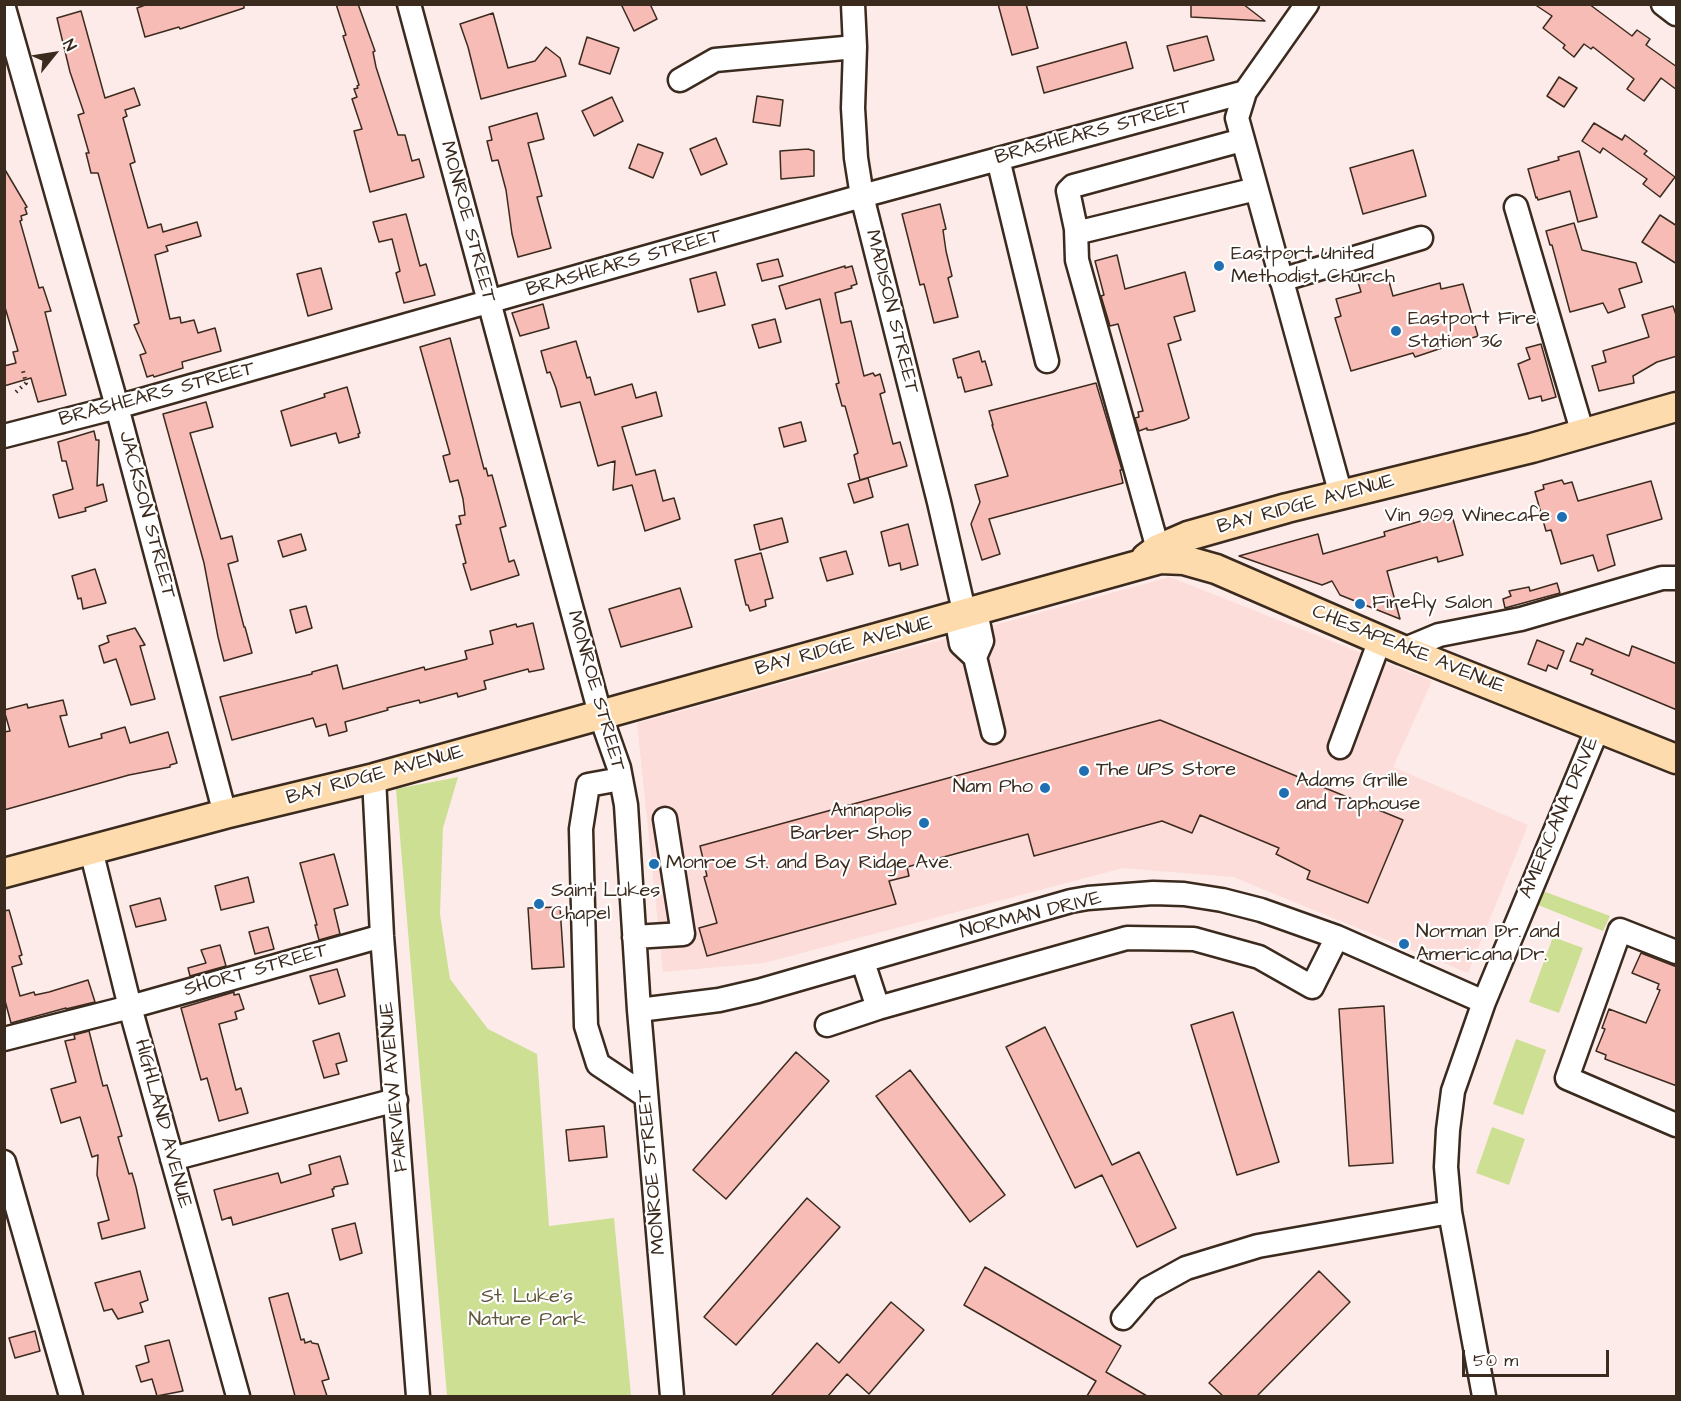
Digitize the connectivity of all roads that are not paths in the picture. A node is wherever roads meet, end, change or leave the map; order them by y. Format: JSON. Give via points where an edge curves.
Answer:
{"nodes":[{"id":1,"x":409,"y":4,"type":"edge"},
{"id":2,"x":853,"y":4,"type":"edge"},
{"id":3,"x":1307,"y":4,"type":"edge"},
{"id":4,"x":1663,"y":4,"type":"edge"},
{"id":5,"x":4,"y":8,"type":"edge"},
{"id":6,"x":1677,"y":14,"type":"edge"},
{"id":7,"x":855,"y":47,"type":"junction"},
{"id":8,"x":680,"y":80,"type":"dead end"},
{"id":9,"x":1245,"y":92,"type":"junction"},
{"id":10,"x":1242,"y":140,"type":"junction"},
{"id":11,"x":998,"y":159,"type":"junction"},
{"id":12,"x":1256,"y":189,"type":"junction"},
{"id":13,"x":861,"y":196,"type":"junction"},
{"id":14,"x":1516,"y":207,"type":"dead end"},
{"id":15,"x":1076,"y":229,"type":"junction"},
{"id":16,"x":1421,"y":238,"type":"dead end"},
{"id":17,"x":1281,"y":280,"type":"junction"},
{"id":18,"x":488,"y":302,"type":"junction"},
{"id":19,"x":1047,"y":361,"type":"dead end"},
{"id":20,"x":117,"y":406,"type":"junction"},
{"id":21,"x":1677,"y":407,"type":"edge"},
{"id":22,"x":1583,"y":434,"type":"junction"},
{"id":23,"x":4,"y":436,"type":"edge"},
{"id":24,"x":1341,"y":495,"type":"junction"},
{"id":25,"x":1287,"y":508,"type":"junction"},
{"id":26,"x":1147,"y":558,"type":"junction"},
{"id":27,"x":1216,"y":569,"type":"junction"},
{"id":28,"x":1677,"y":578,"type":"edge"},
{"id":29,"x":965,"y":615,"type":"junction"},
{"id":30,"x":1391,"y":645,"type":"junction"},
{"id":31,"x":600,"y":714,"type":"junction"},
{"id":32,"x":1598,"y":728,"type":"junction"},
{"id":33,"x":993,"y":732,"type":"dead end"},
{"id":34,"x":1340,"y":747,"type":"dead end"},
{"id":35,"x":1677,"y":759,"type":"edge"},
{"id":36,"x":374,"y":778,"type":"junction"},
{"id":37,"x":621,"y":779,"type":"junction"},
{"id":38,"x":225,"y":814,"type":"junction"},
{"id":39,"x":665,"y":819,"type":"dead end"},
{"id":40,"x":91,"y":850,"type":"junction"},
{"id":41,"x":4,"y":873,"type":"edge"},
{"id":42,"x":382,"y":936,"type":"junction"},
{"id":43,"x":634,"y":937,"type":"junction"},
{"id":44,"x":1337,"y":937,"type":"junction"},
{"id":45,"x":1677,"y":952,"type":"edge"},
{"id":46,"x":863,"y":962,"type":"junction"},
{"id":47,"x":1484,"y":1002,"type":"junction"},
{"id":48,"x":130,"y":1007,"type":"junction"},
{"id":49,"x":878,"y":1008,"type":"junction"},
{"id":50,"x":639,"y":1010,"type":"junction"},
{"id":51,"x":827,"y":1025,"type":"dead end"},
{"id":52,"x":4,"y":1039,"type":"edge"},
{"id":53,"x":646,"y":1096,"type":"junction"},
{"id":54,"x":396,"y":1100,"type":"junction"},
{"id":55,"x":1677,"y":1125,"type":"edge"},
{"id":56,"x":172,"y":1159,"type":"junction"},
{"id":57,"x":4,"y":1162,"type":"edge"},
{"id":58,"x":1450,"y":1212,"type":"junction"},
{"id":59,"x":1124,"y":1318,"type":"dead end"},
{"id":60,"x":71,"y":1396,"type":"edge"},
{"id":61,"x":237,"y":1396,"type":"edge"},
{"id":62,"x":418,"y":1396,"type":"edge"},
{"id":63,"x":672,"y":1396,"type":"edge"},
{"id":64,"x":1484,"y":1396,"type":"edge"}],
"edges":[{"from":1,"to":18,"type":"street","name":"MONROE STREET"},
{"from":2,"to":7,"type":"street","name":"MADISON STREET"},
{"from":3,"to":9,"type":"street"},
{"from":4,"to":6,"type":"street"},
{"from":5,"to":20,"type":"street","name":"JACKSON STREET"},
{"from":7,"to":8,"type":"street","via":[[715,60]]},
{"from":7,"to":13,"type":"street","name":"MADISON STREET","via":[[853,108]]},
{"from":9,"to":10,"type":"street","via":[[1237,118]]},
{"from":9,"to":11,"type":"street","name":"BRASHEARS STREET"},
{"from":10,"to":12,"type":"street"},
{"from":10,"to":15,"type":"street","via":[[1073,186],[1068,191]]},
{"from":11,"to":13,"type":"street","name":"BRASHEARS STREET"},
{"from":11,"to":19,"type":"street"},
{"from":12,"to":15,"type":"street","via":[[1084,231]]},
{"from":12,"to":17,"type":"street"},
{"from":13,"to":18,"type":"street","name":"BRASHEARS STREET"},
{"from":13,"to":29,"type":"street","name":"MADISON STREET"},
{"from":14,"to":22,"type":"street"},
{"from":15,"to":26,"type":"street","via":[[1077,260]]},
{"from":16,"to":17,"type":"street"},
{"from":17,"to":24,"type":"street"},
{"from":18,"to":20,"type":"street","name":"BRASHEARS STREET"},
{"from":18,"to":31,"type":"street","name":"MONROE STREET"},
{"from":20,"to":23,"type":"street","name":"BRASHEARS STREET"},
{"from":20,"to":38,"type":"street","name":"JACKSON STREET"},
{"from":21,"to":22,"type":"main road","name":"BAY RIDGE AVENUE"},
{"from":22,"to":24,"type":"main road","name":"BAY RIDGE AVENUE"},
{"from":24,"to":25,"type":"main road","name":"BAY RIDGE AVENUE"},
{"from":25,"to":26,"type":"main road","name":"BAY RIDGE AVENUE","via":[[1188,536]]},
{"from":25,"to":27,"type":"main road","via":[[1272,524],[1234,539]]},
{"from":26,"to":27,"type":"main road","name":"CHESAPEAKE AVENUE","via":[[1184,560]]},
{"from":26,"to":29,"type":"main road","name":"BAY RIDGE AVENUE"},
{"from":27,"to":30,"type":"main road","name":"CHESAPEAKE AVENUE"},
{"from":28,"to":30,"type":"street","via":[[1662,578],[1521,619]]},
{"from":29,"to":31,"type":"main road","name":"BAY RIDGE AVENUE"},
{"from":29,"to":33,"type":"street","name":"MADISON STREET","via":[[982,641],[975,657]]},
{"from":30,"to":32,"type":"main road","name":"CHESAPEAKE AVENUE"},
{"from":30,"to":34,"type":"street"},
{"from":31,"to":36,"type":"main road","name":"BAY RIDGE AVENUE"},
{"from":31,"to":37,"type":"street","name":"MONROE STREET"},
{"from":32,"to":35,"type":"main road","name":"CHESAPEAKE AVENUE"},
{"from":32,"to":47,"type":"street","name":"AMERICANA DRIVE"},
{"from":36,"to":38,"type":"main road","name":"BAY RIDGE AVENUE"},
{"from":36,"to":42,"type":"street","name":"FAIRVIEW AVENUE"},
{"from":37,"to":43,"type":"street","name":"MONROE STREET"},
{"from":37,"to":53,"type":"street","via":[[588,785],[581,829],[586,1026],[598,1064]]},
{"from":38,"to":40,"type":"main road","name":"BAY RIDGE AVENUE"},
{"from":39,"to":43,"type":"street","via":[[683,934]]},
{"from":40,"to":41,"type":"main road","name":"BAY RIDGE AVENUE"},
{"from":40,"to":48,"type":"street","name":"HIGHLAND AVENUE"},
{"from":42,"to":48,"type":"street","name":"SHORT STREET"},
{"from":42,"to":54,"type":"street","name":"FAIRVIEW AVENUE"},
{"from":43,"to":50,"type":"street","name":"MONROE STREET"},
{"from":44,"to":46,"type":"street","name":"NORMAN DRIVE","via":[[1222,900],[1184,894],[1124,894],[1071,901]]},
{"from":44,"to":47,"type":"street","name":"NORMAN DRIVE"},
{"from":44,"to":49,"type":"street","via":[[1312,987],[1259,957],[1194,939],[1127,938]]},
{"from":45,"to":55,"type":"street","via":[[1620,930],[1567,1078]]},
{"from":46,"to":49,"type":"street"},
{"from":46,"to":50,"type":"street","name":"NORMAN DRIVE","via":[[719,1000]]},
{"from":47,"to":58,"type":"street","name":"AMERICANA DRIVE","via":[[1453,1091],[1446,1167]]},
{"from":48,"to":52,"type":"street","name":"SHORT STREET"},
{"from":48,"to":56,"type":"street","name":"HIGHLAND AVENUE"},
{"from":49,"to":51,"type":"street"},
{"from":50,"to":53,"type":"street","name":"MONROE STREET"},
{"from":53,"to":63,"type":"street","name":"MONROE STREET"},
{"from":54,"to":56,"type":"street"},
{"from":54,"to":62,"type":"street","name":"FAIRVIEW AVENUE"},
{"from":56,"to":61,"type":"street","name":"HIGHLAND AVENUE"},
{"from":57,"to":60,"type":"street"},
{"from":58,"to":59,"type":"street","via":[[1258,1246],[1186,1268],[1148,1289]]},
{"from":58,"to":64,"type":"street","name":"AMERICANA DRIVE"}]}
